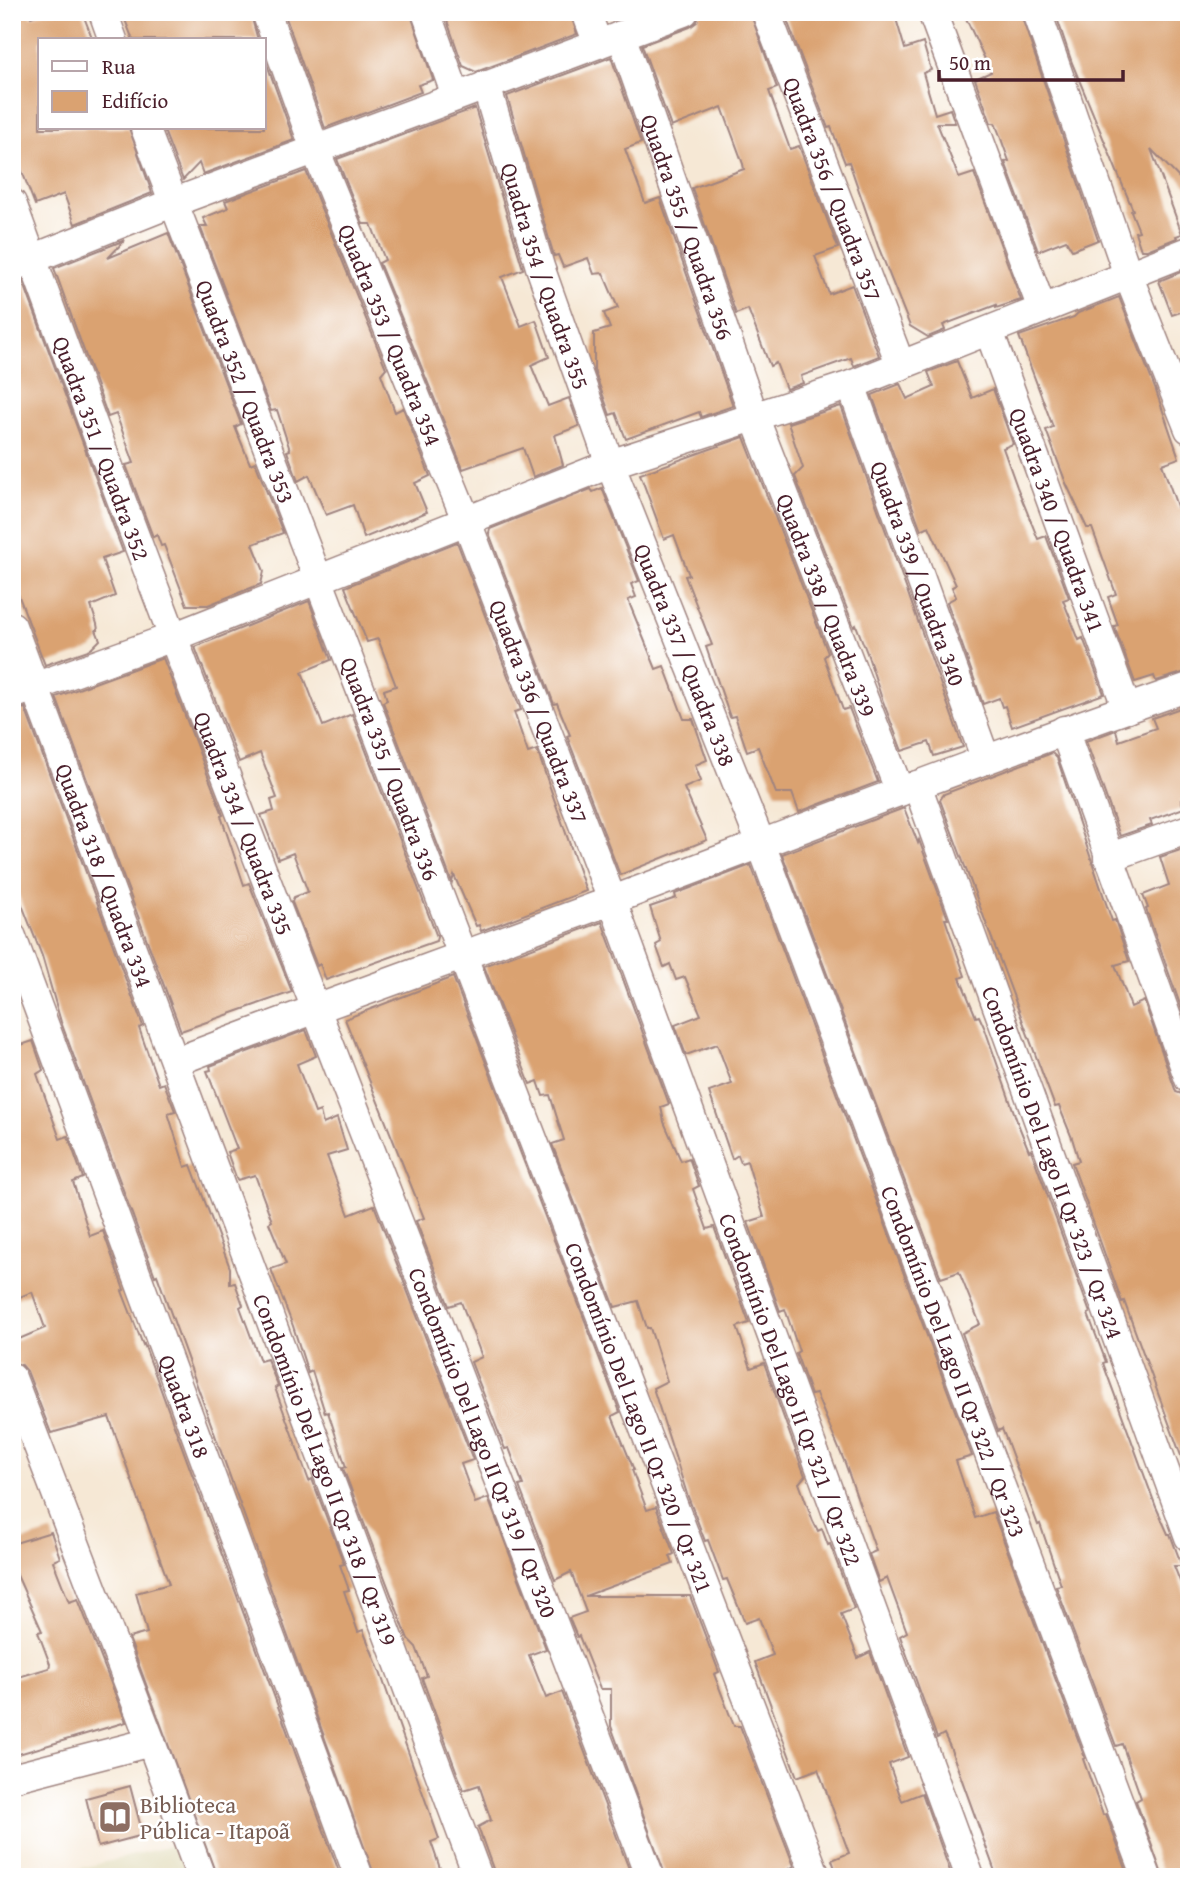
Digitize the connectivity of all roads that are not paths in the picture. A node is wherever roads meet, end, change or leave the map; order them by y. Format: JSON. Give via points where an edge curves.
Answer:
{"nodes":[{"id":1,"x":103,"y":12,"type":"edge"},
{"id":2,"x":266,"y":12,"type":"edge"},
{"id":3,"x":426,"y":12,"type":"edge"},
{"id":4,"x":586,"y":12,"type":"edge"},
{"id":5,"x":684,"y":12,"type":"edge"},
{"id":6,"x":766,"y":12,"type":"edge"},
{"id":7,"x":932,"y":12,"type":"edge"},
{"id":8,"x":1037,"y":12,"type":"edge"},
{"id":9,"x":112,"y":38,"type":"edge"},
{"id":10,"x":609,"y":40,"type":"junction"},
{"id":11,"x":486,"y":85,"type":"junction"},
{"id":12,"x":456,"y":96,"type":"junction"},
{"id":13,"x":146,"y":130,"type":"edge"},
{"id":14,"x":315,"y":149,"type":"junction"},
{"id":15,"x":12,"y":203,"type":"edge"},
{"id":16,"x":172,"y":203,"type":"junction"},
{"id":17,"x":1189,"y":251,"type":"edge"},
{"id":18,"x":22,"y":263,"type":"edge"},
{"id":19,"x":1128,"y":275,"type":"junction"},
{"id":20,"x":1042,"y":309,"type":"junction"},
{"id":21,"x":989,"y":331,"type":"junction"},
{"id":22,"x":901,"y":366,"type":"junction"},
{"id":23,"x":852,"y":385,"type":"junction"},
{"id":24,"x":754,"y":416,"type":"junction"},
{"id":25,"x":1189,"y":429,"type":"edge"},
{"id":26,"x":610,"y":464,"type":"junction"},
{"id":27,"x":467,"y":522,"type":"junction"},
{"id":28,"x":318,"y":580,"type":"junction"},
{"id":29,"x":12,"y":626,"type":"edge"},
{"id":30,"x":173,"y":637,"type":"junction"},
{"id":31,"x":1189,"y":687,"type":"edge"},
{"id":32,"x":24,"y":691,"type":"edge"},
{"id":33,"x":1127,"y":709,"type":"junction"},
{"id":34,"x":1064,"y":730,"type":"junction"},
{"id":35,"x":986,"y":760,"type":"junction"},
{"id":36,"x":908,"y":788,"type":"junction"},
{"id":37,"x":1189,"y":829,"type":"edge"},
{"id":38,"x":761,"y":844,"type":"junction"},
{"id":39,"x":1108,"y":858,"type":"junction"},
{"id":40,"x":612,"y":900,"type":"junction"},
{"id":41,"x":12,"y":937,"type":"edge"},
{"id":42,"x":464,"y":955,"type":"junction"},
{"id":43,"x":317,"y":1007,"type":"junction"},
{"id":44,"x":1180,"y":1023,"type":"edge"},
{"id":45,"x":175,"y":1062,"type":"junction"},
{"id":46,"x":1189,"y":1079,"type":"edge"},
{"id":47,"x":12,"y":1378,"type":"edge"},
{"id":48,"x":1189,"y":1537,"type":"edge"},
{"id":49,"x":151,"y":1742,"type":"junction"},
{"id":50,"x":12,"y":1778,"type":"edge"},
{"id":51,"x":201,"y":1877,"type":"edge"},
{"id":52,"x":359,"y":1877,"type":"edge"},
{"id":53,"x":478,"y":1877,"type":"edge"},
{"id":54,"x":650,"y":1877,"type":"edge"},
{"id":55,"x":816,"y":1877,"type":"edge"},
{"id":56,"x":970,"y":1877,"type":"edge"},
{"id":57,"x":1147,"y":1877,"type":"edge"}],
"edges":[{"from":1,"to":9,"type":"street"},
{"from":2,"to":14,"type":"street","name":"Quadra 353 / Quadra 354"},
{"from":3,"to":12,"type":"street"},
{"from":4,"to":10,"type":"street","name":"Quadra 355 / Quadra 356"},
{"from":5,"to":10,"type":"street"},
{"from":6,"to":22,"type":"street","name":"Quadra 356 / Quadra 357"},
{"from":7,"to":20,"type":"street"},
{"from":8,"to":19,"type":"street"},
{"from":10,"to":11,"type":"street"},
{"from":10,"to":24,"type":"street","name":"Quadra 355 / Quadra 356"},
{"from":11,"to":12,"type":"street"},
{"from":11,"to":26,"type":"street","name":"Quadra 354 / Quadra 355","via":[[540,267]]},
{"from":12,"to":14,"type":"street"},
{"from":13,"to":16,"type":"street","name":"Quadra 352 / Quadra 353"},
{"from":14,"to":16,"type":"street"},
{"from":14,"to":27,"type":"street","name":"Quadra 353 / Quadra 354"},
{"from":15,"to":18,"type":"street","name":"Quadra 351 / Quadra 352"},
{"from":16,"to":18,"type":"street"},
{"from":16,"to":28,"type":"street","name":"Quadra 352 / Quadra 353"},
{"from":17,"to":19,"type":"street"},
{"from":18,"to":30,"type":"street","name":"Quadra 351 / Quadra 352"},
{"from":19,"to":20,"type":"street"},
{"from":19,"to":25,"type":"street"},
{"from":20,"to":21,"type":"street"},
{"from":21,"to":22,"type":"street"},
{"from":21,"to":33,"type":"street","name":"Quadra 340 / Quadra 341"},
{"from":22,"to":23,"type":"street"},
{"from":23,"to":24,"type":"street"},
{"from":23,"to":35,"type":"street","name":"Quadra 339 / Quadra 340"},
{"from":24,"to":26,"type":"street"},
{"from":24,"to":36,"type":"street","name":"Quadra 338 / Quadra 339"},
{"from":26,"to":27,"type":"street"},
{"from":26,"to":38,"type":"street","name":"Quadra 337 / Quadra 338"},
{"from":27,"to":28,"type":"street"},
{"from":27,"to":40,"type":"street","name":"Quadra 336 / Quadra 337"},
{"from":28,"to":30,"type":"street"},
{"from":28,"to":42,"type":"street","name":"Quadra 335 / Quadra 336"},
{"from":29,"to":32,"type":"street","name":"Quadra 318 / Quadra 334"},
{"from":30,"to":32,"type":"street"},
{"from":30,"to":43,"type":"street","name":"Quadra 334 / Quadra 335"},
{"from":31,"to":33,"type":"street"},
{"from":32,"to":45,"type":"street","name":"Quadra 318 / Quadra 334"},
{"from":33,"to":34,"type":"street"},
{"from":34,"to":35,"type":"street"},
{"from":34,"to":39,"type":"street"},
{"from":35,"to":36,"type":"street"},
{"from":36,"to":38,"type":"street"},
{"from":36,"to":48,"type":"street","name":"Condomínio Del Lago II Qr 323 / Qr 324"},
{"from":37,"to":39,"type":"street"},
{"from":38,"to":40,"type":"street"},
{"from":38,"to":57,"type":"street","name":"Condomínio Del Lago II Qr 322 / Qr 323"},
{"from":39,"to":44,"type":"street"},
{"from":40,"to":42,"type":"street"},
{"from":40,"to":56,"type":"street","name":"Condomínio Del Lago II Qr 321 / Qr 322"},
{"from":41,"to":52,"type":"street","name":"Quadra 318"},
{"from":42,"to":43,"type":"street"},
{"from":42,"to":55,"type":"street","name":"Condomínio Del Lago II Qr 320 / Qr 321"},
{"from":43,"to":45,"type":"street"},
{"from":43,"to":54,"type":"street","name":"Condomínio Del Lago II Qr 319 / Qr 320"},
{"from":44,"to":46,"type":"street"},
{"from":45,"to":53,"type":"street","name":"Condomínio Del Lago II Qr 318 / Qr 319"},
{"from":47,"to":49,"type":"street"},
{"from":49,"to":50,"type":"street"},
{"from":49,"to":51,"type":"street"}]}
